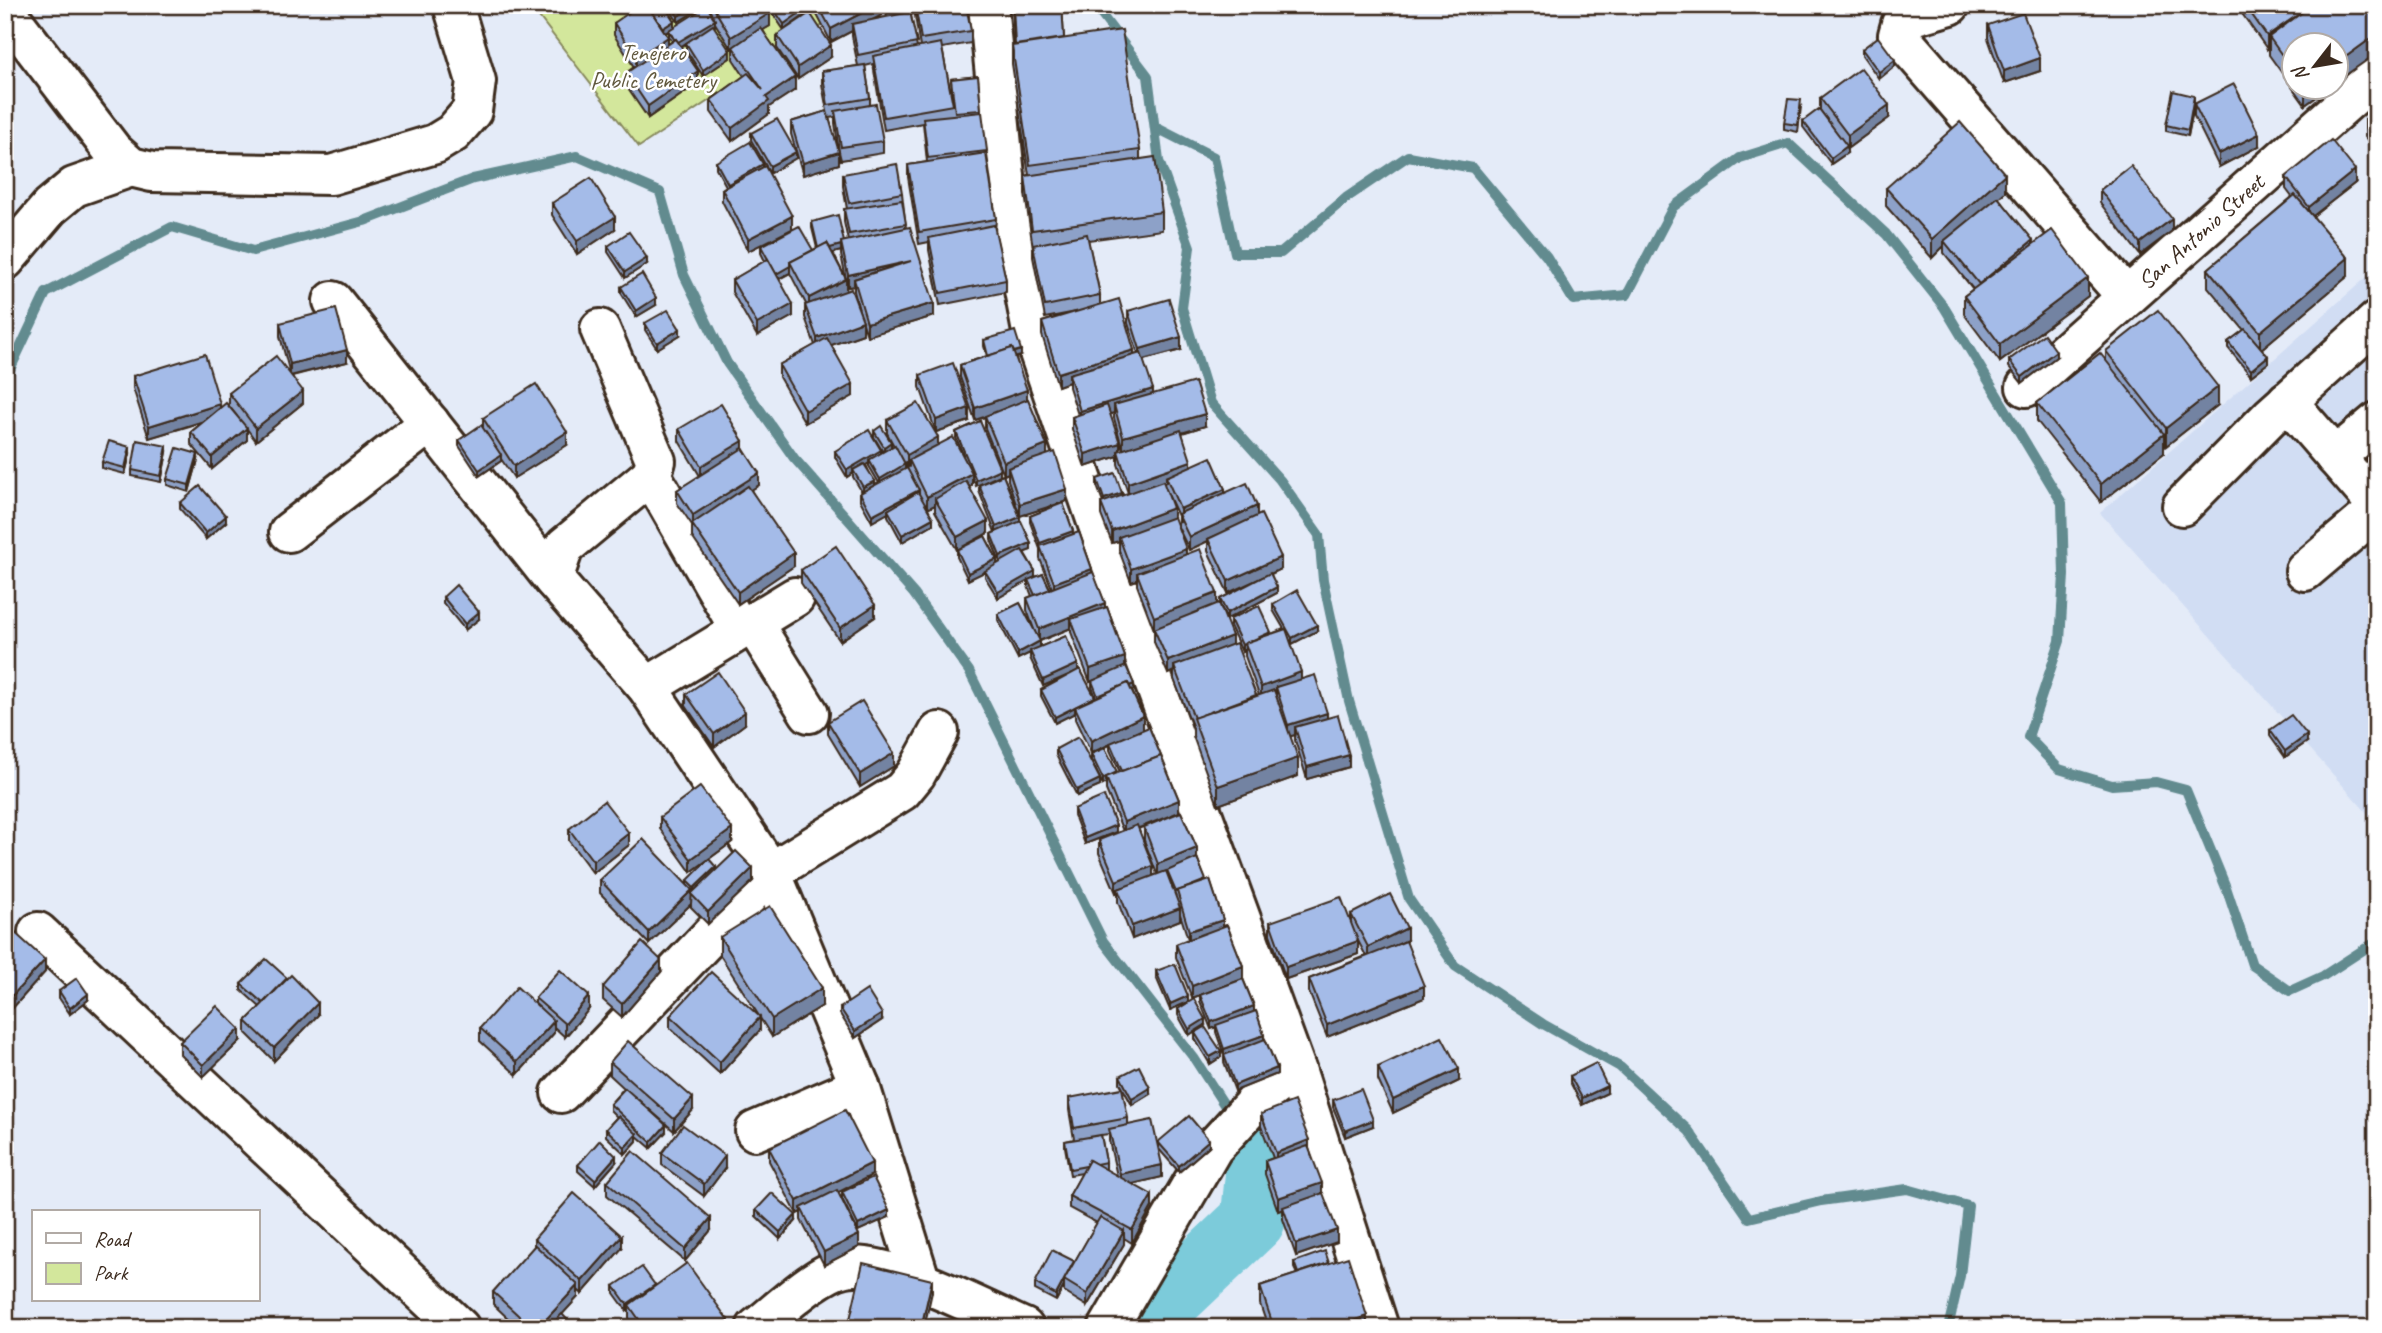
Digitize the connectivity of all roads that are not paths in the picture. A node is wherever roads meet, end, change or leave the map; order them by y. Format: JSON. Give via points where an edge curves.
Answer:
{"nodes":[{"id":1,"x":453,"y":5,"type":"edge"},
{"id":2,"x":988,"y":5,"type":"edge"},
{"id":3,"x":1950,"y":5,"type":"edge"},
{"id":4,"x":5,"y":10,"type":"edge"},
{"id":5,"x":2377,"y":75,"type":"edge"},
{"id":6,"x":131,"y":167,"type":"junction"},
{"id":7,"x":5,"y":260,"type":"edge"},
{"id":8,"x":2127,"y":297,"type":"junction"},
{"id":9,"x":333,"y":301,"type":"dead end"},
{"id":10,"x":2377,"y":321,"type":"edge"},
{"id":11,"x":600,"y":329,"type":"dead end"},
{"id":12,"x":2026,"y":387,"type":"dead end"},
{"id":13,"x":2287,"y":401,"type":"junction"},
{"id":14,"x":2377,"y":422,"type":"edge"},
{"id":15,"x":430,"y":424,"type":"junction"},
{"id":16,"x":2336,"y":457,"type":"junction"},
{"id":17,"x":651,"y":475,"type":"junction"},
{"id":18,"x":2182,"y":506,"type":"dead end"},
{"id":19,"x":2377,"y":508,"type":"edge"},
{"id":20,"x":289,"y":532,"type":"dead end"},
{"id":21,"x":2305,"y":571,"type":"dead end"},
{"id":22,"x":553,"y":579,"type":"junction"},
{"id":23,"x":795,"y":597,"type":"dead end"},
{"id":24,"x":747,"y":626,"type":"junction"},
{"id":25,"x":647,"y":687,"type":"junction"},
{"id":26,"x":809,"y":713,"type":"dead end"},
{"id":27,"x":939,"y":732,"type":"dead end"},
{"id":28,"x":771,"y":872,"type":"junction"},
{"id":29,"x":38,"y":932,"type":"dead end"},
{"id":30,"x":1296,"y":1069,"type":"junction"},
{"id":31,"x":860,"y":1086,"type":"junction"},
{"id":32,"x":561,"y":1093,"type":"dead end"},
{"id":33,"x":755,"y":1131,"type":"dead end"},
{"id":34,"x":920,"y":1283,"type":"junction"},
{"id":35,"x":460,"y":1328,"type":"edge"},
{"id":36,"x":756,"y":1328,"type":"edge"},
{"id":37,"x":1024,"y":1328,"type":"edge"},
{"id":38,"x":1108,"y":1328,"type":"edge"},
{"id":39,"x":1379,"y":1328,"type":"edge"}],
"edges":[{"from":1,"to":6,"type":"street","via":[[476,81],[472,111],[453,133],[435,144],[331,175],[152,172]]},
{"from":2,"to":30,"type":"street","via":[[1008,206],[1032,332],[1122,595]]},
{"from":3,"to":8,"type":"street","via":[[1912,16],[1901,24],[1898,35]]},
{"from":4,"to":6,"type":"street"},
{"from":5,"to":8,"type":"street","name":"San Antonio Street"},
{"from":6,"to":7,"type":"street","via":[[74,187],[50,207]]},
{"from":8,"to":12,"type":"street","name":"San Antonio Street"},
{"from":9,"to":15,"type":"street"},
{"from":10,"to":13,"type":"street"},
{"from":11,"to":17,"type":"street","via":[[656,461]]},
{"from":13,"to":16,"type":"street"},
{"from":13,"to":18,"type":"street"},
{"from":14,"to":16,"type":"street"},
{"from":15,"to":20,"type":"street"},
{"from":15,"to":22,"type":"street"},
{"from":16,"to":19,"type":"street"},
{"from":17,"to":22,"type":"street","via":[[564,547]]},
{"from":17,"to":24,"type":"street"},
{"from":19,"to":21,"type":"street"},
{"from":22,"to":25,"type":"street"},
{"from":23,"to":24,"type":"street"},
{"from":24,"to":25,"type":"street"},
{"from":24,"to":26,"type":"street"},
{"from":25,"to":28,"type":"street"},
{"from":27,"to":28,"type":"street","via":[[902,791]]},
{"from":28,"to":31,"type":"street"},
{"from":28,"to":32,"type":"street"},
{"from":29,"to":35,"type":"street"},
{"from":30,"to":38,"type":"street","via":[[1259,1098],[1213,1148]]},
{"from":30,"to":39,"type":"street"},
{"from":31,"to":33,"type":"street"},
{"from":31,"to":34,"type":"street"},
{"from":34,"to":36,"type":"street","via":[[863,1266],[844,1267],[823,1277]]},
{"from":34,"to":37,"type":"street"}]}
